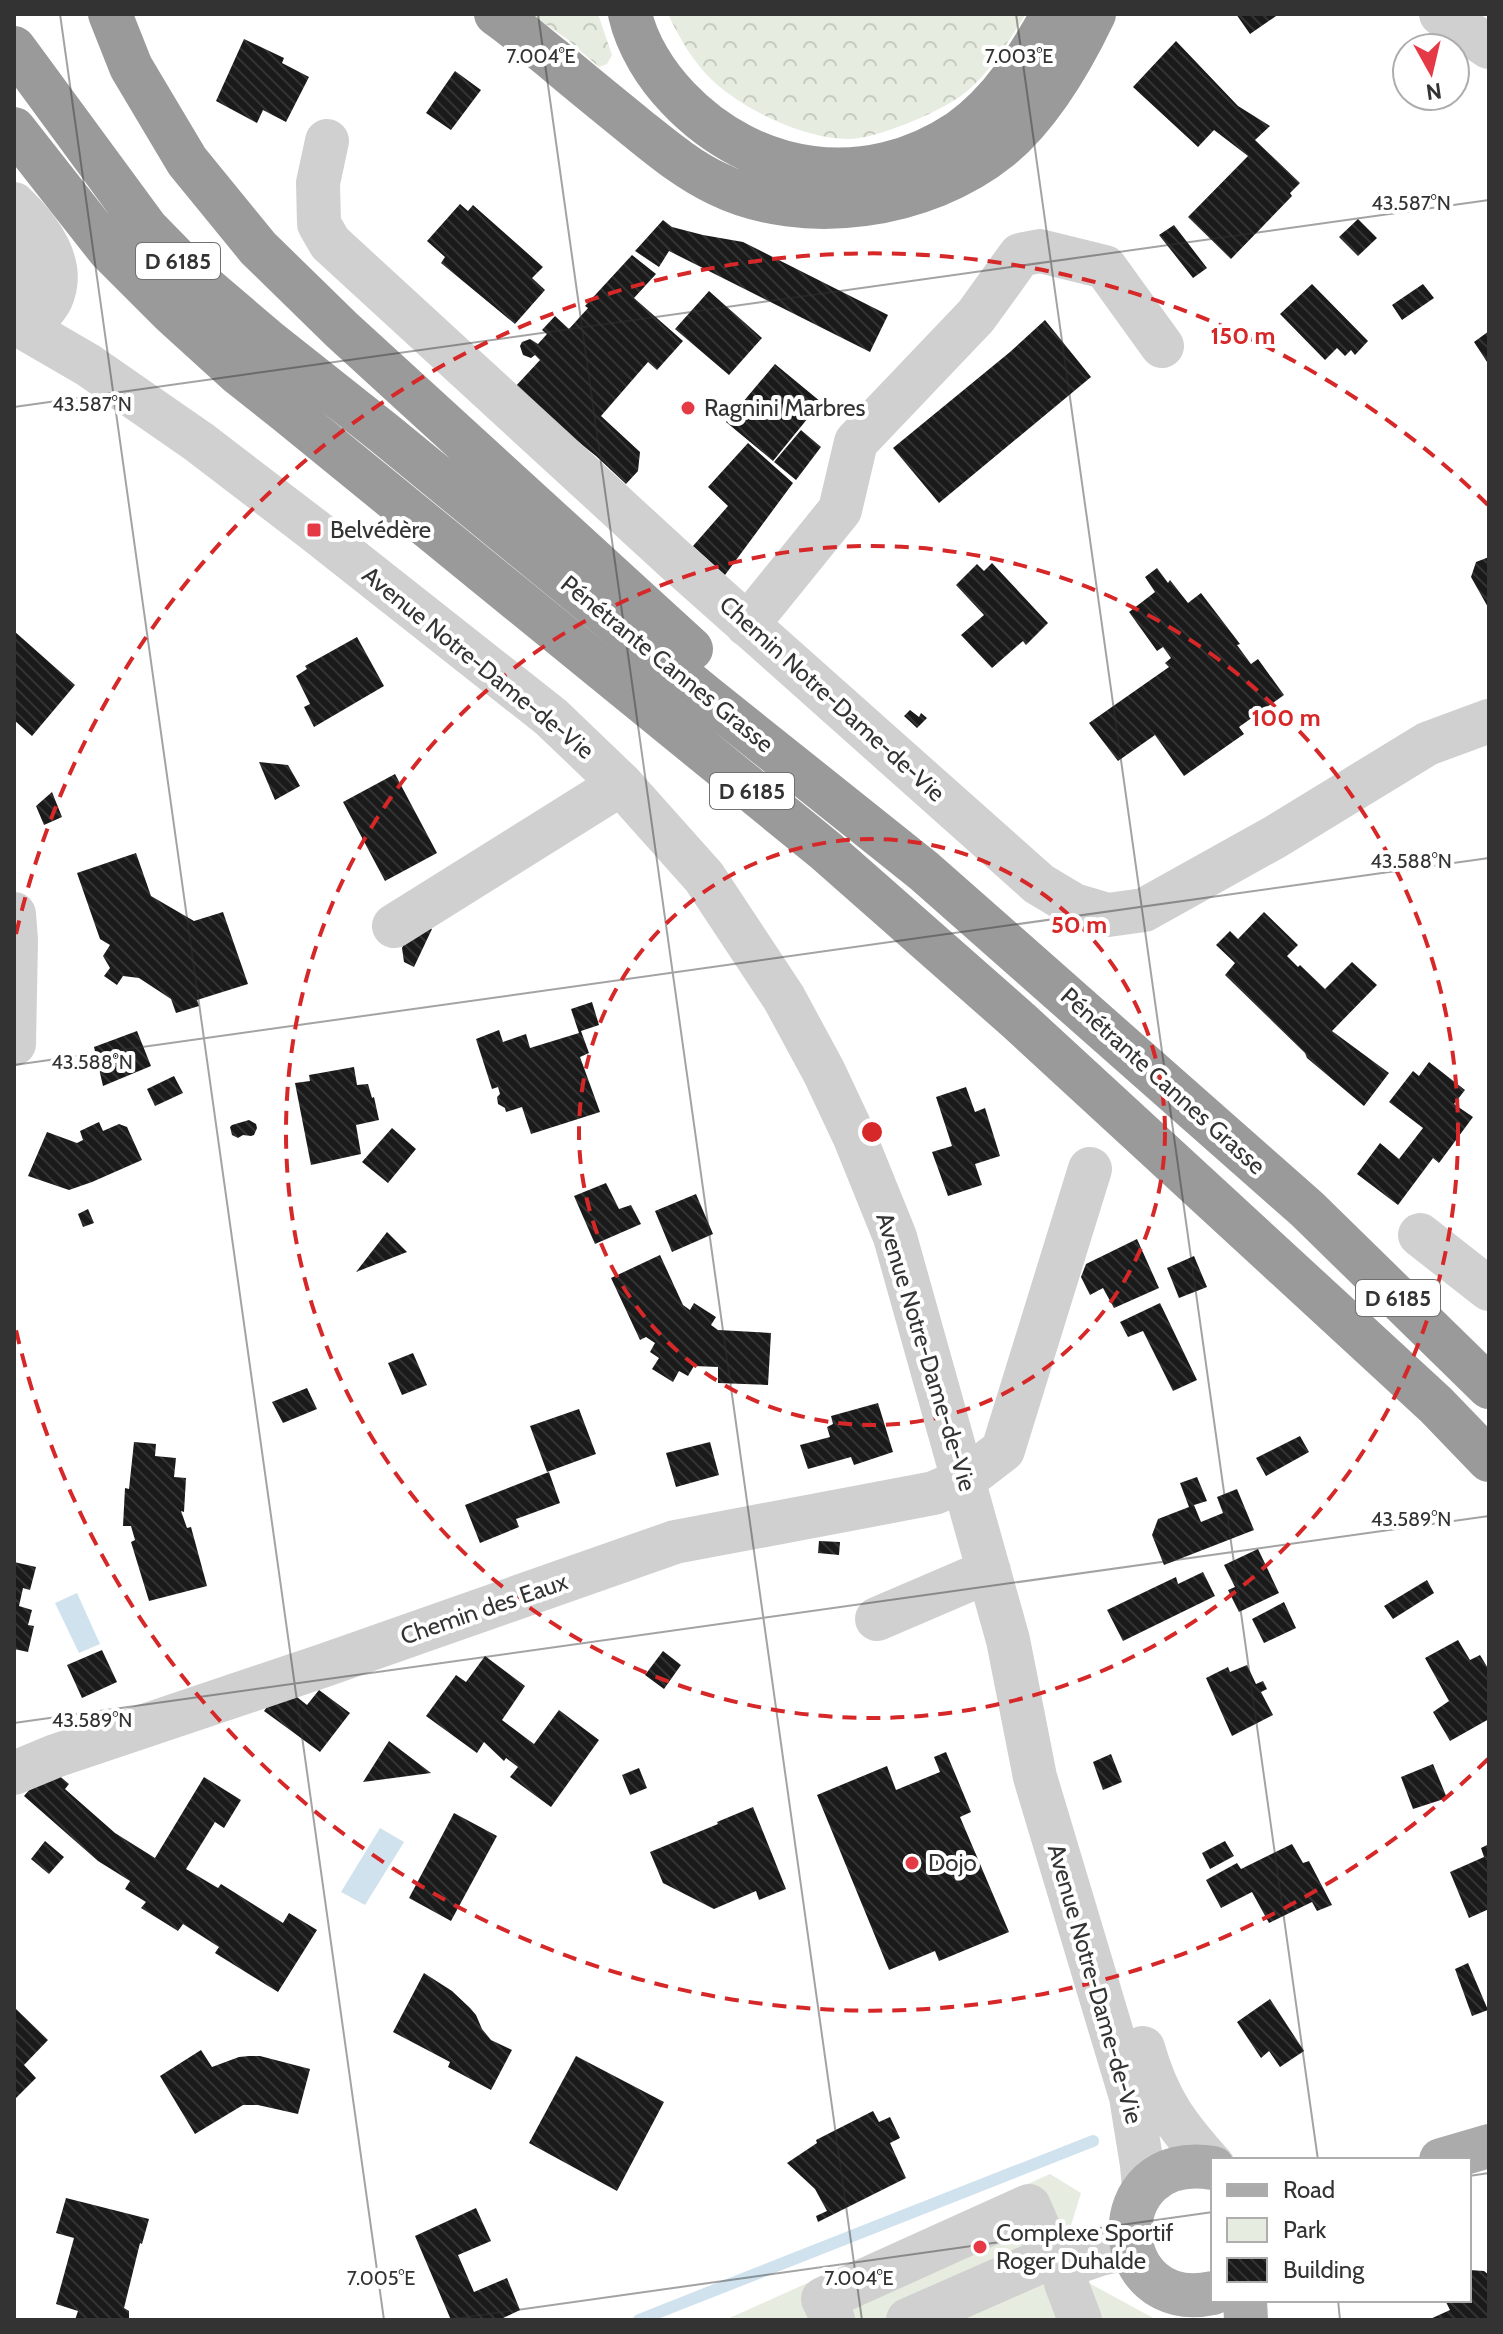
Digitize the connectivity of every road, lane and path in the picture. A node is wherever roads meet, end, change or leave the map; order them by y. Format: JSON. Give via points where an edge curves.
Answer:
{"nodes":[{"id":1,"x":110,"y":14,"type":"edge"},
{"id":2,"x":496,"y":14,"type":"edge"},
{"id":3,"x":630,"y":14,"type":"edge"},
{"id":4,"x":1053,"y":14,"type":"edge"},
{"id":5,"x":1094,"y":14,"type":"edge"},
{"id":6,"x":1441,"y":14,"type":"edge"},
{"id":7,"x":1489,"y":47,"type":"edge"},
{"id":8,"x":14,"y":48,"type":"edge"},
{"id":9,"x":14,"y":129,"type":"edge"},
{"id":10,"x":327,"y":141,"type":"dead end"},
{"id":11,"x":14,"y":204,"type":"edge"},
{"id":12,"x":14,"y":249,"type":"edge"},
{"id":13,"x":20,"y":329,"type":"edge"},
{"id":14,"x":1162,"y":346,"type":"dead end"},
{"id":15,"x":747,"y":625,"type":"junction"},
{"id":16,"x":1489,"y":721,"type":"edge"},
{"id":17,"x":621,"y":784,"type":"junction"},
{"id":18,"x":924,"y":871,"type":"junction"},
{"id":19,"x":14,"y":914,"type":"edge"},
{"id":20,"x":394,"y":926,"type":"dead end"},
{"id":21,"x":14,"y":1044,"type":"edge"},
{"id":22,"x":1090,"y":1169,"type":"dead end"},
{"id":23,"x":1420,"y":1235,"type":"dead end"},
{"id":24,"x":1489,"y":1289,"type":"edge"},
{"id":25,"x":1489,"y":1387,"type":"edge"},
{"id":26,"x":1489,"y":1460,"type":"edge"},
{"id":27,"x":964,"y":1480,"type":"junction"},
{"id":28,"x":989,"y":1571,"type":"junction"},
{"id":29,"x":877,"y":1619,"type":"dead end"},
{"id":30,"x":1008,"y":1640,"type":"junction"},
{"id":31,"x":14,"y":1773,"type":"edge"},
{"id":32,"x":1489,"y":2146,"type":"edge"},
{"id":33,"x":1448,"y":2158,"type":"edge"},
{"id":34,"x":1211,"y":2165,"type":"edge"},
{"id":35,"x":1211,"y":2167,"type":"edge"},
{"id":36,"x":1144,"y":2189,"type":"junction"},
{"id":37,"x":1131,"y":2247,"type":"junction"},
{"id":38,"x":1065,"y":2281,"type":"edge"},
{"id":39,"x":1196,"y":2303,"type":"edge"},
{"id":40,"x":833,"y":2320,"type":"edge"},
{"id":41,"x":908,"y":2320,"type":"edge"},
{"id":42,"x":982,"y":2320,"type":"edge"}],
"edges":[{"from":1,"to":18,"type":"highway","via":[[131,67],[187,161],[258,248]]},
{"from":2,"to":5,"type":"highway","via":[[676,159],[730,189],[803,207],[849,206],[914,193],[952,178],[1000,148],[1061,74]]},
{"from":3,"to":4,"type":"highway","via":[[664,83],[697,117],[766,158],[840,170],[919,154],[961,131],[1025,63]]},
{"from":6,"to":7,"type":"street"},
{"from":8,"to":18,"type":"highway","name":"Pénétrante Cannes Grasse","number":"D 6185","via":[[147,229],[200,283]]},
{"from":9,"to":26,"type":"highway","name":"Pénétrante Cannes Grasse","number":"D 6185","via":[[109,250],[238,373],[837,861],[1019,1021],[1436,1405]]},
{"from":10,"to":15,"type":"street","name":"Chemin Notre-Dame-de-Vie","via":[[318,183],[319,224],[330,243]]},
{"from":11,"to":13,"type":"street","via":[[40,235],[57,269],[50,301]]},
{"from":12,"to":13,"type":"street","via":[[21,277]]},
{"from":13,"to":17,"type":"street","name":"Avenue Notre-Dame-de-Vie","via":[[110,380],[260,488],[551,717]]},
{"from":14,"to":15,"type":"street","via":[[1105,267],[1040,251],[1020,255],[976,316],[856,442],[840,510]]},
{"from":15,"to":16,"type":"street","name":"Chemin Notre-Dame-de-Vie","via":[[1039,884],[1074,905],[1108,915],[1144,910],[1427,744]]},
{"from":17,"to":20,"type":"street"},
{"from":17,"to":27,"type":"street","name":"Avenue Notre-Dame-de-Vie","via":[[704,877],[784,998],[824,1072],[895,1237]]},
{"from":18,"to":25,"type":"highway","name":"Pénétrante Cannes Grasse","number":"D 6185","via":[[1307,1209]]},
{"from":19,"to":21,"type":"street"},
{"from":22,"to":27,"type":"street","name":"Chemin des Eaux","via":[[1003,1450]]},
{"from":23,"to":24,"type":"street"},
{"from":27,"to":28,"type":"street","name":"Avenue Notre-Dame-de-Vie"},
{"from":27,"to":31,"type":"street","name":"Chemin des Eaux","via":[[934,1493],[675,1542]]},
{"from":28,"to":29,"type":"street"},
{"from":28,"to":30,"type":"street","name":"Avenue Notre-Dame-de-Vie"},
{"from":30,"to":34,"type":"street","name":"Avenue Notre-Dame-de-Vie","via":[[1061,1770],[1149,2067],[1165,2106]]},
{"from":30,"to":36,"type":"street","name":"Avenue Notre-Dame-de-Vie","via":[[1035,1777],[1131,2097]]},
{"from":32,"to":33,"type":"main road"},
{"from":35,"to":36,"type":"main road","via":[[1176,2168]]},
{"from":36,"to":37,"type":"main road","via":[[1133,2207]]},
{"from":37,"to":38,"type":"street","via":[[1078,2260]]},
{"from":37,"to":39,"type":"main road","via":[[1149,2278]]},
{"from":38,"to":40,"type":"street","via":[[1029,2206],[823,2299]]},
{"from":38,"to":41,"type":"street"},
{"from":38,"to":42,"type":"street"}]}
